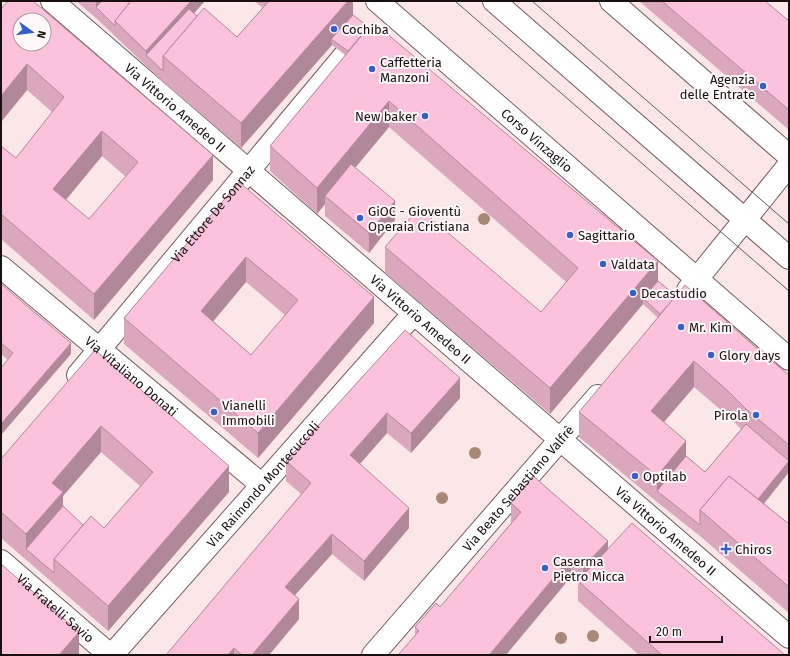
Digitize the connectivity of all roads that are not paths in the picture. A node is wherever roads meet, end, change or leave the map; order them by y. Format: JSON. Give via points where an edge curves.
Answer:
{"nodes":[{"id":1,"x":52,"y":1,"type":"edge"},
{"id":2,"x":494,"y":1,"type":"edge"},
{"id":3,"x":611,"y":1,"type":"edge"},
{"id":4,"x":381,"y":4,"type":"edge"},
{"id":5,"x":370,"y":25,"type":"edge"},
{"id":6,"x":345,"y":55,"type":"edge"},
{"id":7,"x":789,"y":156,"type":"edge"},
{"id":8,"x":789,"y":165,"type":"edge"},
{"id":9,"x":248,"y":171,"type":"junction"},
{"id":10,"x":746,"y":220,"type":"junction"},
{"id":11,"x":789,"y":258,"type":"edge"},
{"id":12,"x":1,"y":267,"type":"edge"},
{"id":13,"x":698,"y":279,"type":"junction"},
{"id":14,"x":677,"y":303,"type":"edge"},
{"id":15,"x":414,"y":313,"type":"junction"},
{"id":16,"x":100,"y":349,"type":"junction"},
{"id":17,"x":789,"y":359,"type":"edge"},
{"id":18,"x":611,"y":380,"type":"edge"},
{"id":19,"x":63,"y":392,"type":"edge"},
{"id":20,"x":560,"y":440,"type":"junction"},
{"id":21,"x":262,"y":485,"type":"junction"},
{"id":22,"x":1,"y":561,"type":"edge"},
{"id":23,"x":789,"y":637,"type":"edge"},
{"id":24,"x":111,"y":655,"type":"edge"},
{"id":25,"x":373,"y":655,"type":"edge"}],
"edges":[{"from":1,"to":9,"type":"street","name":"Via Vittorio Amedeo II"},
{"from":2,"to":10,"type":"street"},
{"from":3,"to":7,"type":"street"},
{"from":4,"to":5,"type":"street"},
{"from":4,"to":13,"type":"street","name":"Corso Vinzaglio"},
{"from":6,"to":9,"type":"street","name":"Via Ettore De Sonnaz"},
{"from":8,"to":10,"type":"street"},
{"from":9,"to":15,"type":"street","name":"Via Vittorio Amedeo II"},
{"from":9,"to":16,"type":"street","name":"Via Ettore De Sonnaz"},
{"from":10,"to":11,"type":"street"},
{"from":10,"to":13,"type":"street"},
{"from":12,"to":16,"type":"street","name":"Via Vitaliano Donati"},
{"from":13,"to":14,"type":"street"},
{"from":13,"to":17,"type":"street","name":"Corso Vinzaglio"},
{"from":15,"to":20,"type":"street","name":"Via Vittorio Amedeo II"},
{"from":15,"to":21,"type":"street","name":"Via Raimondo Montecuccoli"},
{"from":16,"to":19,"type":"street","name":"Via Ettore De Sonnaz"},
{"from":16,"to":21,"type":"street","name":"Via Vitaliano Donati"},
{"from":18,"to":20,"type":"street","name":"Via Beato Sebastiano Valfrè"},
{"from":20,"to":23,"type":"street","name":"Via Vittorio Amedeo II"},
{"from":20,"to":25,"type":"street","name":"Via Beato Sebastiano Valfrè"},
{"from":21,"to":24,"type":"street","name":"Via Raimondo Montecuccoli"},
{"from":22,"to":24,"type":"street","name":"Via Fratelli Savio"}]}
